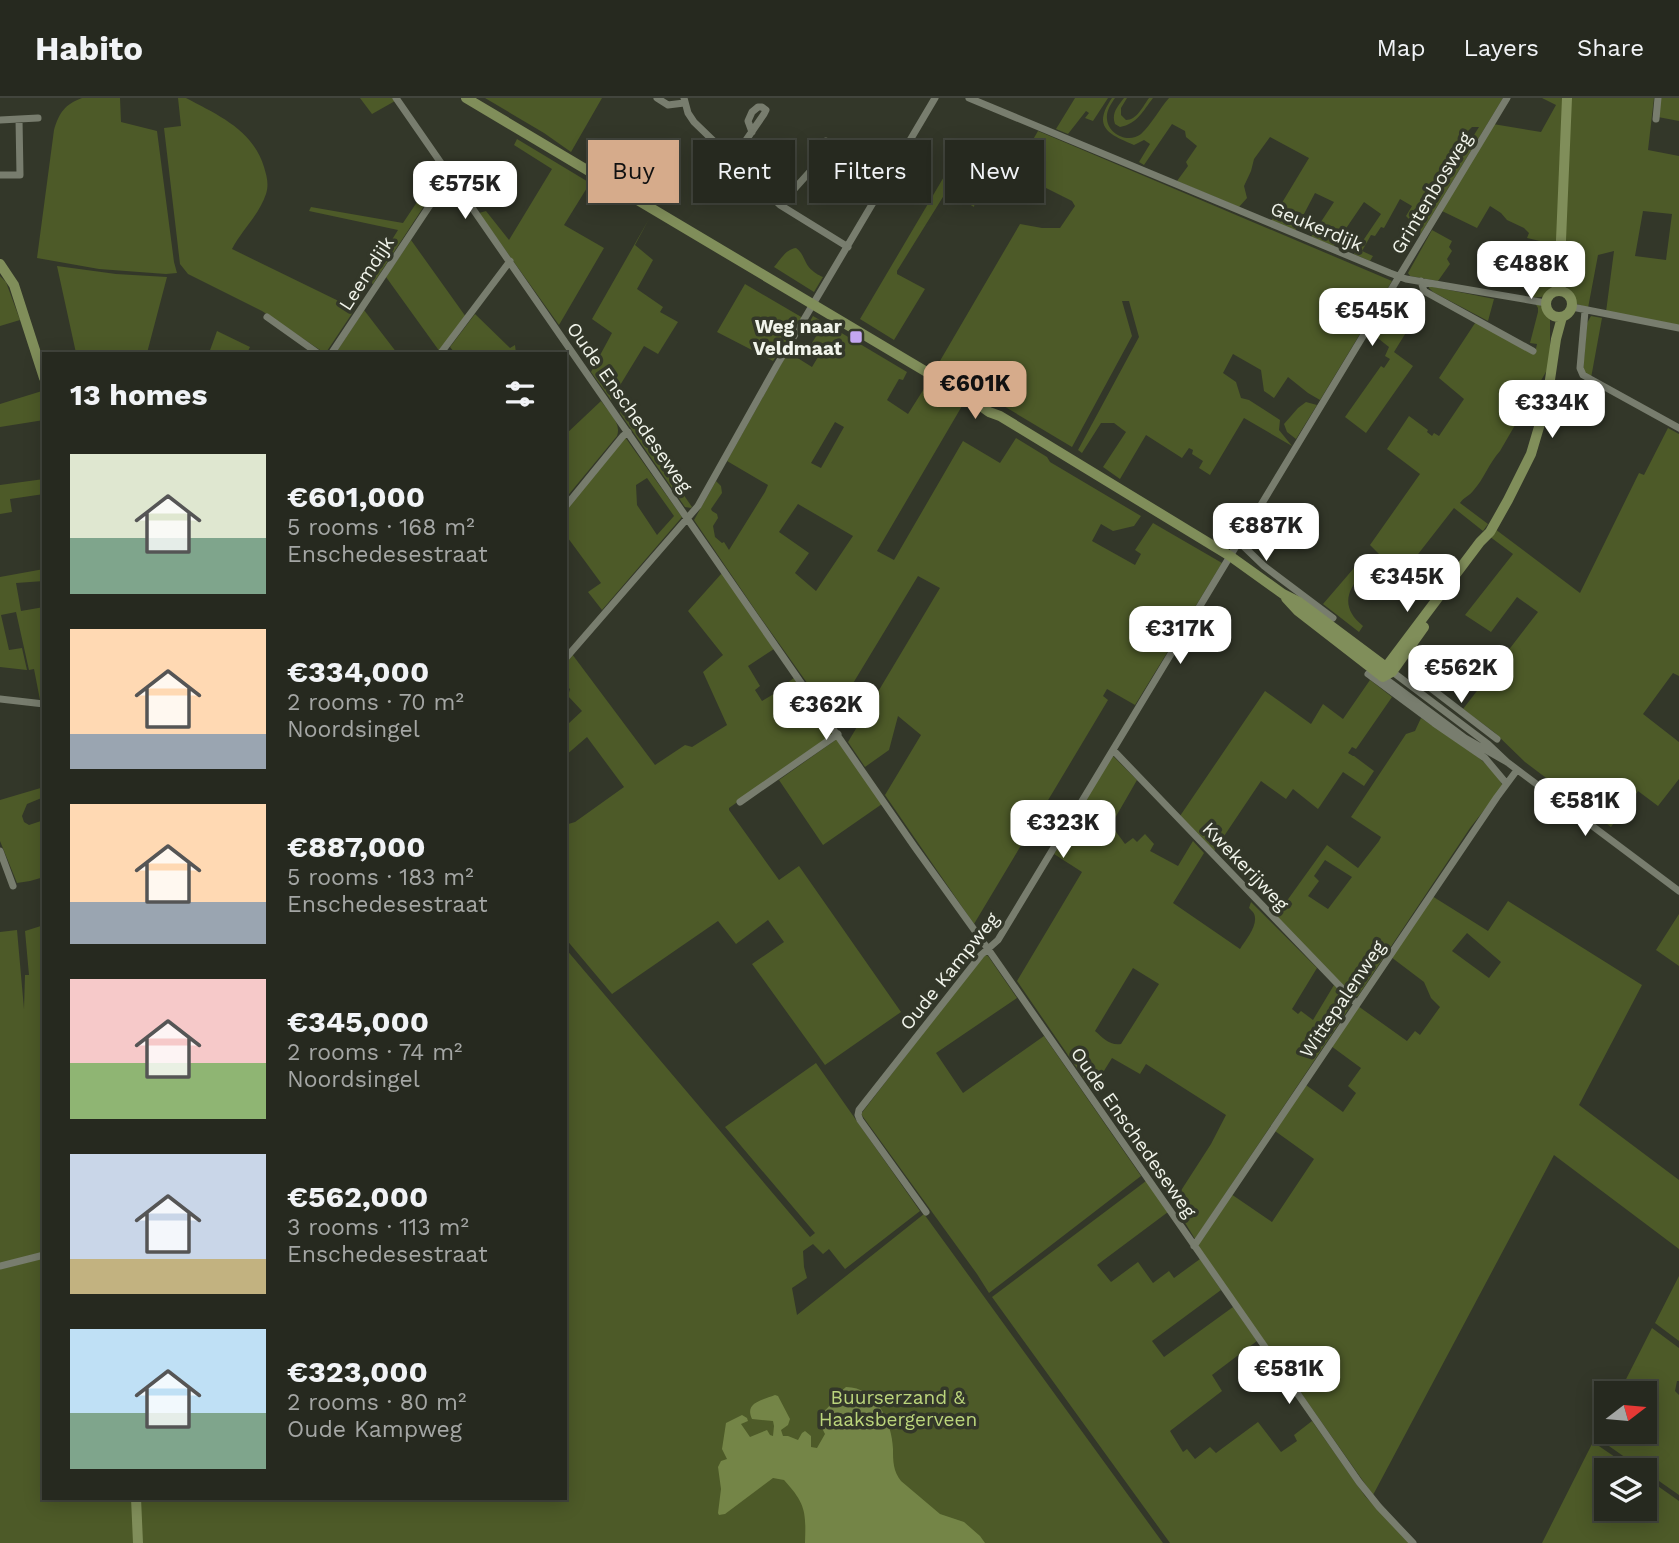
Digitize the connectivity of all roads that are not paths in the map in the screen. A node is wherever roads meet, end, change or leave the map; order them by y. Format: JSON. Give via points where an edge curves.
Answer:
{"nodes":[{"id":1,"x":396,"y":98,"type":"edge"},
{"id":2,"x":466,"y":98,"type":"edge"},
{"id":3,"x":657,"y":98,"type":"edge"},
{"id":4,"x":935,"y":98,"type":"edge"},
{"id":5,"x":969,"y":98,"type":"edge"},
{"id":6,"x":1507,"y":98,"type":"edge"},
{"id":7,"x":1567,"y":98,"type":"edge"},
{"id":8,"x":1658,"y":98,"type":"edge"},
{"id":9,"x":684,"y":101,"type":"edge"},
{"id":10,"x":38,"y":118,"type":"dead end"},
{"id":11,"x":19,"y":119,"type":"junction"},
{"id":12,"x":1656,"y":119,"type":"dead end"},
{"id":13,"x":0,"y":120,"type":"edge"},
{"id":14,"x":752,"y":132,"type":"dead end"},
{"id":15,"x":713,"y":140,"type":"edge"},
{"id":16,"x":746,"y":140,"type":"edge"},
{"id":17,"x":809,"y":171,"type":"edge"},
{"id":18,"x":0,"y":175,"type":"edge"},
{"id":19,"x":450,"y":176,"type":"junction"},
{"id":20,"x":780,"y":205,"type":"joint"},
{"id":21,"x":848,"y":247,"type":"junction"},
{"id":22,"x":509,"y":261,"type":"junction"},
{"id":23,"x":0,"y":264,"type":"edge"},
{"id":24,"x":1399,"y":276,"type":"junction"},
{"id":25,"x":1421,"y":281,"type":"junction"},
{"id":26,"x":1560,"y":291,"type":"junction"},
{"id":27,"x":1546,"y":303,"type":"junction"},
{"id":28,"x":813,"y":305,"type":"junction"},
{"id":29,"x":1572,"y":307,"type":"junction"},
{"id":30,"x":1586,"y":311,"type":"junction"},
{"id":31,"x":267,"y":317,"type":"dead end"},
{"id":32,"x":1558,"y":317,"type":"junction"},
{"id":33,"x":1679,"y":328,"type":"edge"},
{"id":34,"x":1533,"y":351,"type":"dead end"},
{"id":35,"x":316,"y":352,"type":"edge"},
{"id":36,"x":332,"y":352,"type":"edge"},
{"id":37,"x":441,"y":352,"type":"edge"},
{"id":38,"x":42,"y":372,"type":"edge"},
{"id":39,"x":1679,"y":428,"type":"edge"},
{"id":40,"x":628,"y":432,"type":"junction"},
{"id":41,"x":567,"y":505,"type":"edge"},
{"id":42,"x":688,"y":517,"type":"junction"},
{"id":43,"x":1239,"y":541,"type":"junction"},
{"id":44,"x":1230,"y":556,"type":"junction"},
{"id":45,"x":1333,"y":618,"type":"dead end"},
{"id":46,"x":1405,"y":647,"type":"junction"},
{"id":47,"x":567,"y":657,"type":"edge"},
{"id":48,"x":1387,"y":672,"type":"junction"},
{"id":49,"x":1367,"y":674,"type":"dead end"},
{"id":50,"x":0,"y":699,"type":"edge"},
{"id":51,"x":42,"y":704,"type":"edge"},
{"id":52,"x":838,"y":734,"type":"junction"},
{"id":53,"x":1497,"y":738,"type":"dead end"},
{"id":54,"x":1113,"y":750,"type":"junction"},
{"id":55,"x":1517,"y":770,"type":"junction"},
{"id":56,"x":1506,"y":783,"type":"junction"},
{"id":57,"x":740,"y":802,"type":"dead end"},
{"id":58,"x":0,"y":851,"type":"edge"},
{"id":59,"x":13,"y":886,"type":"dead end"},
{"id":60,"x":1679,"y":891,"type":"edge"},
{"id":61,"x":988,"y":949,"type":"junction"},
{"id":62,"x":1357,"y":1004,"type":"junction"},
{"id":63,"x":926,"y":1212,"type":"dead end"},
{"id":64,"x":1194,"y":1245,"type":"junction"},
{"id":65,"x":42,"y":1256,"type":"edge"},
{"id":66,"x":0,"y":1266,"type":"edge"},
{"id":67,"x":135,"y":1500,"type":"edge"},
{"id":68,"x":138,"y":1543,"type":"edge"},
{"id":69,"x":1413,"y":1543,"type":"edge"}],
"edges":[{"from":1,"to":19,"type":"street","name":"Oude Enschedeseweg"},
{"from":2,"to":28,"type":"main road"},
{"from":3,"to":9,"type":"street","via":[[668,105]]},
{"from":4,"to":21,"type":"street"},
{"from":5,"to":24,"type":"street","name":"Geukerdijk"},
{"from":6,"to":24,"type":"street","name":"Grintenbosweg"},
{"from":7,"to":26,"type":"main road"},
{"from":8,"to":12,"type":"street"},
{"from":9,"to":15,"type":"street","via":[[694,122]]},
{"from":10,"to":11,"type":"street"},
{"from":11,"to":13,"type":"street"},
{"from":11,"to":18,"type":"street","via":[[20,175]]},
{"from":14,"to":16,"type":"street"},
{"from":17,"to":20,"type":"street"},
{"from":19,"to":22,"type":"street","name":"Oude Enschedeseweg"},
{"from":19,"to":36,"type":"street","name":"Leemdijk"},
{"from":20,"to":21,"type":"street"},
{"from":21,"to":28,"type":"street"},
{"from":22,"to":37,"type":"street"},
{"from":22,"to":40,"type":"street","name":"Oude Enschedeseweg"},
{"from":23,"to":38,"type":"main road","via":[[14,285]]},
{"from":24,"to":25,"type":"street","name":"Geukerdijk"},
{"from":24,"to":43,"type":"street","name":"Grintenbosweg"},
{"from":25,"to":27,"type":"street","name":"Geukerdijk"},
{"from":25,"to":34,"type":"street","via":[[1424,291]]},
{"from":26,"to":27,"type":"main road","via":[[1549,295]]},
{"from":26,"to":29,"type":"main road","via":[[1570,296]]},
{"from":27,"to":32,"type":"main road","via":[[1548,311]]},
{"from":28,"to":42,"type":"street"},
{"from":28,"to":44,"type":"main road"},
{"from":29,"to":30,"type":"street"},
{"from":29,"to":32,"type":"main road"},
{"from":30,"to":33,"type":"street"},
{"from":30,"to":39,"type":"street","via":[[1583,375]]},
{"from":31,"to":35,"type":"street"},
{"from":32,"to":46,"type":"main road","via":[[1547,400],[1517,483],[1490,532]]},
{"from":40,"to":41,"type":"street"},
{"from":40,"to":42,"type":"street","name":"Oude Enschedeseweg"},
{"from":42,"to":47,"type":"street"},
{"from":42,"to":52,"type":"street","name":"Oude Enschedeseweg"},
{"from":43,"to":44,"type":"street","name":"Grintenbosweg"},
{"from":43,"to":45,"type":"street"},
{"from":44,"to":48,"type":"main road","via":[[1283,594],[1298,611]]},
{"from":44,"to":54,"type":"street","name":"Oude Kampweg"},
{"from":46,"to":48,"type":"main road"},
{"from":46,"to":53,"type":"street","via":[[1420,662],[1424,683]]},
{"from":48,"to":55,"type":"street","via":[[1465,738]]},
{"from":49,"to":56,"type":"street","via":[[1485,758]]},
{"from":50,"to":51,"type":"street"},
{"from":52,"to":57,"type":"street"},
{"from":52,"to":61,"type":"street","name":"Oude Enschedeseweg"},
{"from":54,"to":61,"type":"street","name":"Oude Kampweg","via":[[999,940]]},
{"from":54,"to":62,"type":"street","name":"Kwekerijweg"},
{"from":55,"to":56,"type":"street","name":"Wittepalenweg"},
{"from":55,"to":60,"type":"street"},
{"from":56,"to":62,"type":"street","name":"Wittepalenweg"},
{"from":58,"to":59,"type":"street"},
{"from":61,"to":63,"type":"street","name":"Oude Kampweg","via":[[859,1112],[860,1120]]},
{"from":61,"to":64,"type":"street","name":"Oude Enschedeseweg"},
{"from":62,"to":64,"type":"street","name":"Wittepalenweg"},
{"from":64,"to":69,"type":"street","name":"Oude Enschedeseweg","via":[[1359,1482]]},
{"from":65,"to":66,"type":"street"},
{"from":67,"to":68,"type":"main road"}]}
